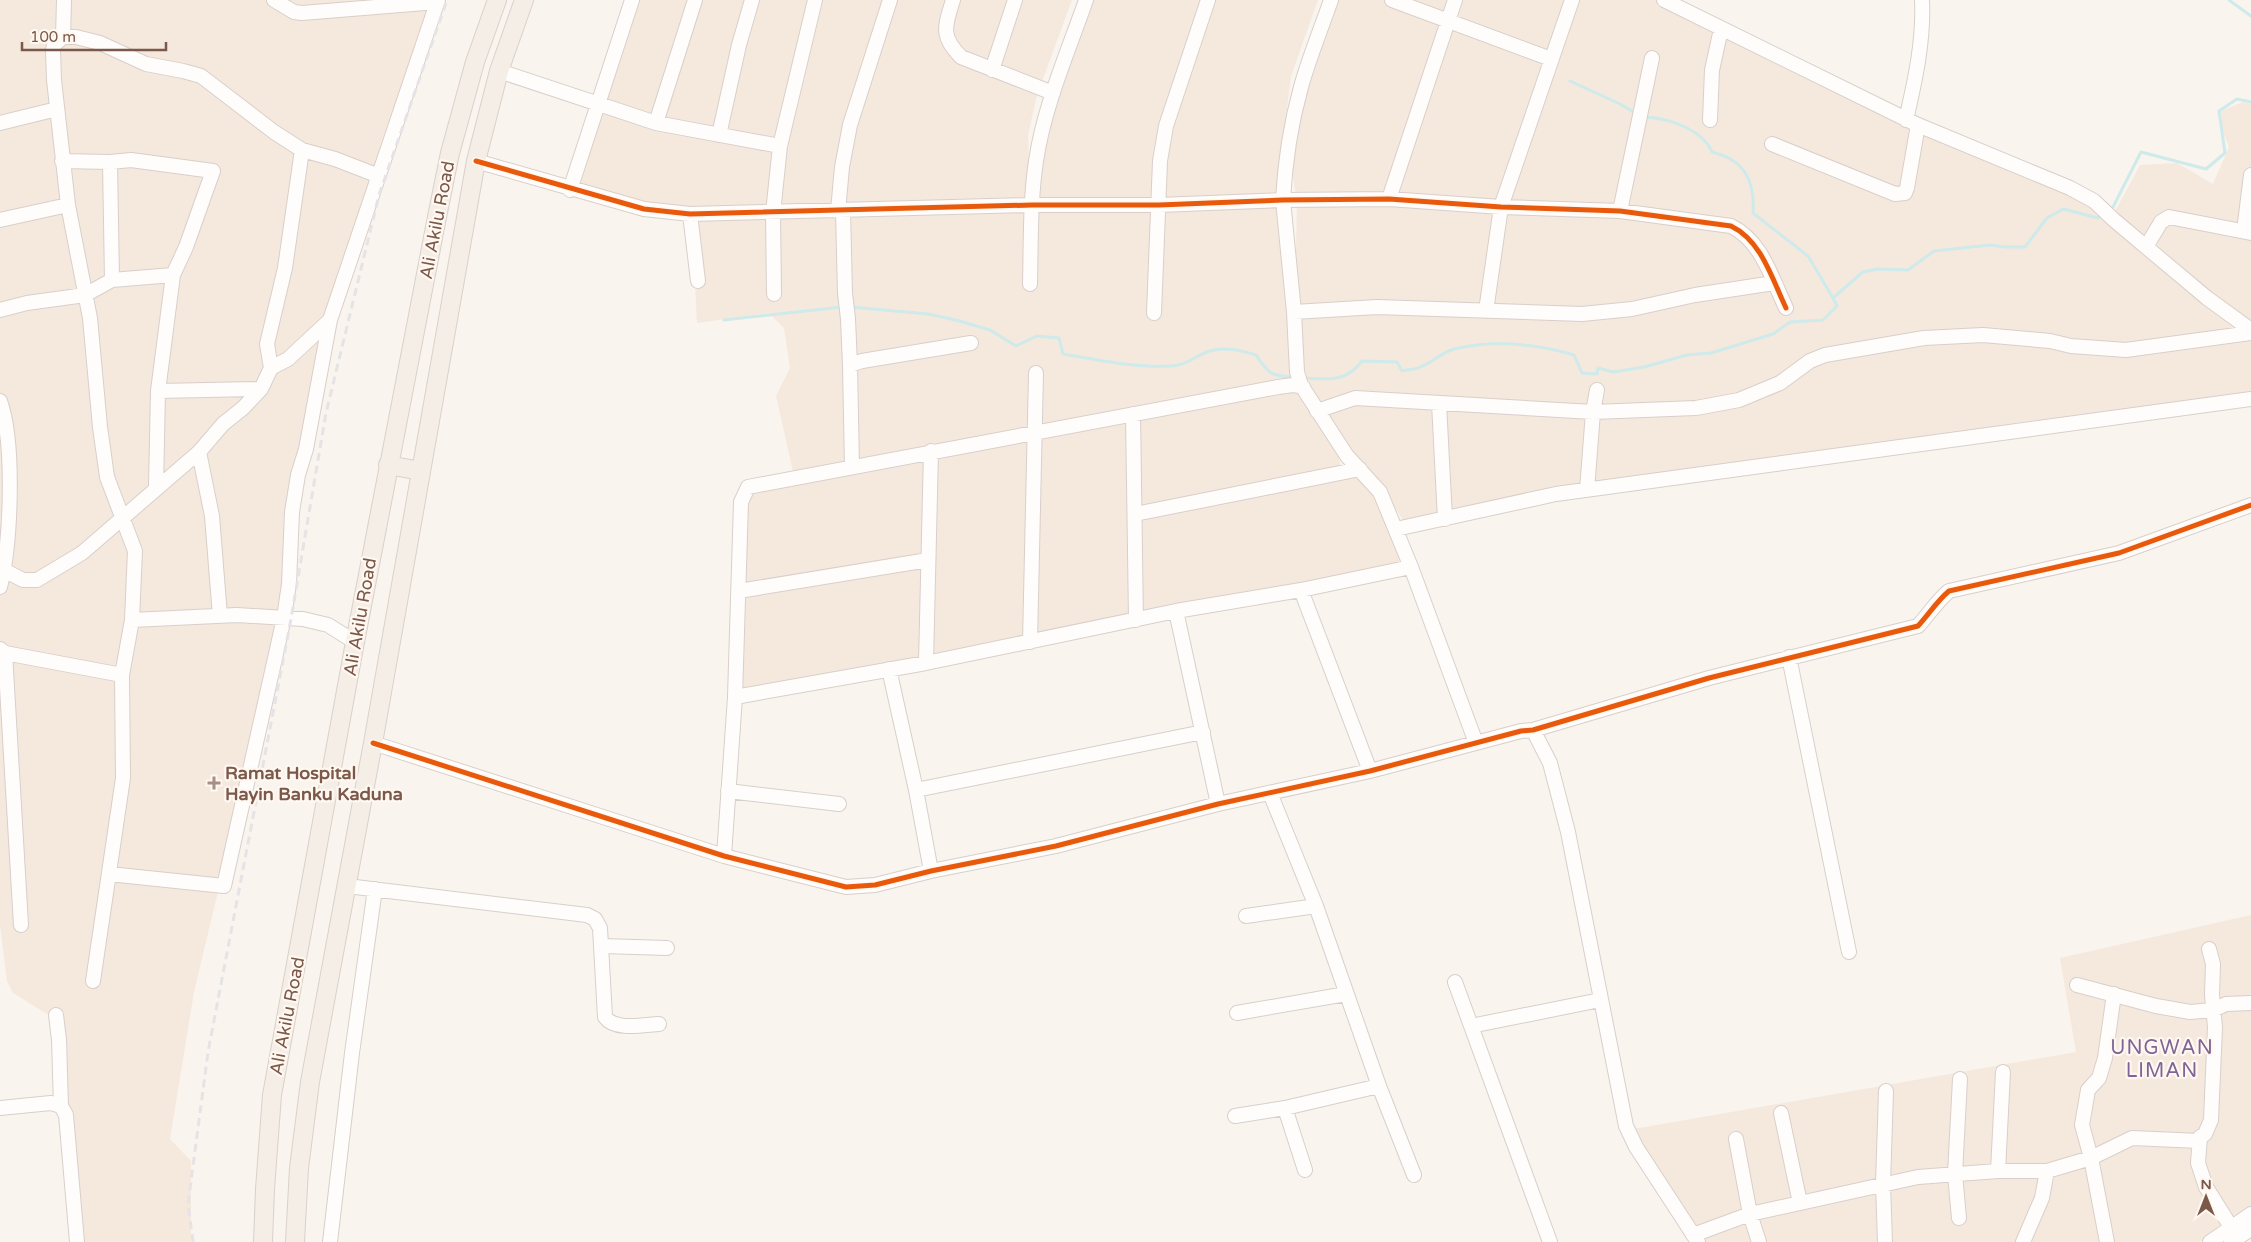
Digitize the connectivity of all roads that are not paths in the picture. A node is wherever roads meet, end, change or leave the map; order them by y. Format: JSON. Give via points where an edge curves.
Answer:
{"nodes":[{"id":1,"x":64,"y":0,"type":"edge"},
{"id":2,"x":274,"y":0,"type":"edge"},
{"id":3,"x":497,"y":0,"type":"edge"},
{"id":4,"x":524,"y":0,"type":"edge"},
{"id":5,"x":632,"y":0,"type":"edge"},
{"id":6,"x":695,"y":0,"type":"edge"},
{"id":7,"x":752,"y":0,"type":"edge"},
{"id":8,"x":815,"y":0,"type":"edge"},
{"id":9,"x":890,"y":0,"type":"edge"},
{"id":10,"x":953,"y":0,"type":"edge"},
{"id":11,"x":1016,"y":0,"type":"edge"},
{"id":12,"x":1086,"y":0,"type":"edge"},
{"id":13,"x":1208,"y":0,"type":"edge"},
{"id":14,"x":1331,"y":0,"type":"edge"},
{"id":15,"x":1392,"y":0,"type":"edge"},
{"id":16,"x":1455,"y":0,"type":"edge"},
{"id":17,"x":1572,"y":0,"type":"edge"},
{"id":18,"x":1664,"y":0,"type":"edge"},
{"id":19,"x":1922,"y":0,"type":"edge"},
{"id":20,"x":437,"y":1,"type":"edge"},
{"id":21,"x":1448,"y":19,"type":"junction"},
{"id":22,"x":1721,"y":29,"type":"junction"},
{"id":23,"x":63,"y":37,"type":"junction"},
{"id":24,"x":1652,"y":58,"type":"dead end"},
{"id":25,"x":1551,"y":59,"type":"junction"},
{"id":26,"x":992,"y":70,"type":"junction"},
{"id":27,"x":499,"y":71,"type":"junction"},
{"id":28,"x":1054,"y":93,"type":"junction"},
{"id":29,"x":597,"y":105,"type":"junction"},
{"id":30,"x":57,"y":109,"type":"junction"},
{"id":31,"x":1710,"y":120,"type":"dead end"},
{"id":32,"x":1912,"y":122,"type":"junction"},
{"id":33,"x":0,"y":123,"type":"edge"},
{"id":34,"x":656,"y":123,"type":"junction"},
{"id":35,"x":719,"y":135,"type":"junction"},
{"id":36,"x":1772,"y":144,"type":"dead end"},
{"id":37,"x":780,"y":146,"type":"junction"},
{"id":38,"x":302,"y":150,"type":"junction"},
{"id":39,"x":62,"y":161,"type":"junction"},
{"id":40,"x":476,"y":161,"type":"junction"},
{"id":41,"x":110,"y":162,"type":"junction"},
{"id":42,"x":2251,"y":175,"type":"edge"},
{"id":43,"x":379,"y":176,"type":"junction"},
{"id":44,"x":570,"y":190,"type":"junction"},
{"id":45,"x":1283,"y":200,"type":"junction"},
{"id":46,"x":1389,"y":200,"type":"junction"},
{"id":47,"x":68,"y":204,"type":"junction"},
{"id":48,"x":1032,"y":205,"type":"junction"},
{"id":49,"x":1159,"y":205,"type":"junction"},
{"id":50,"x":1501,"y":207,"type":"junction"},
{"id":51,"x":841,"y":211,"type":"junction"},
{"id":52,"x":1620,"y":211,"type":"junction"},
{"id":53,"x":773,"y":213,"type":"junction"},
{"id":54,"x":690,"y":214,"type":"junction"},
{"id":55,"x":0,"y":220,"type":"edge"},
{"id":56,"x":2247,"y":232,"type":"edge"},
{"id":57,"x":2146,"y":247,"type":"junction"},
{"id":58,"x":173,"y":274,"type":"junction"},
{"id":59,"x":112,"y":280,"type":"junction"},
{"id":60,"x":698,"y":281,"type":"dead end"},
{"id":61,"x":1774,"y":283,"type":"junction"},
{"id":62,"x":1030,"y":284,"type":"dead end"},
{"id":63,"x":774,"y":294,"type":"dead end"},
{"id":64,"x":85,"y":295,"type":"junction"},
{"id":65,"x":1786,"y":308,"type":"dead end"},
{"id":66,"x":0,"y":310,"type":"edge"},
{"id":67,"x":1294,"y":312,"type":"junction"},
{"id":68,"x":1486,"y":312,"type":"junction"},
{"id":69,"x":1154,"y":313,"type":"dead end"},
{"id":70,"x":330,"y":320,"type":"junction"},
{"id":71,"x":2251,"y":332,"type":"edge"},
{"id":72,"x":971,"y":343,"type":"dead end"},
{"id":73,"x":850,"y":365,"type":"junction"},
{"id":74,"x":271,"y":368,"type":"junction"},
{"id":75,"x":1036,"y":373,"type":"dead end"},
{"id":76,"x":1300,"y":381,"type":"junction"},
{"id":77,"x":261,"y":389,"type":"junction"},
{"id":78,"x":1597,"y":390,"type":"dead end"},
{"id":79,"x":158,"y":391,"type":"junction"},
{"id":80,"x":2251,"y":399,"type":"edge"},
{"id":81,"x":0,"y":401,"type":"edge"},
{"id":82,"x":1439,"y":404,"type":"junction"},
{"id":83,"x":1317,"y":411,"type":"junction"},
{"id":84,"x":1593,"y":412,"type":"junction"},
{"id":85,"x":1133,"y":414,"type":"junction"},
{"id":86,"x":1035,"y":432,"type":"junction"},
{"id":87,"x":931,"y":451,"type":"junction"},
{"id":88,"x":199,"y":452,"type":"junction"},
{"id":89,"x":388,"y":465,"type":"junction"},
{"id":90,"x":852,"y":467,"type":"junction"},
{"id":91,"x":1360,"y":469,"type":"junction"},
{"id":92,"x":421,"y":471,"type":"junction"},
{"id":93,"x":156,"y":487,"type":"junction"},
{"id":94,"x":1587,"y":490,"type":"junction"},
{"id":95,"x":2251,"y":504,"type":"edge"},
{"id":96,"x":1135,"y":514,"type":"junction"},
{"id":97,"x":122,"y":518,"type":"junction"},
{"id":98,"x":1445,"y":519,"type":"junction"},
{"id":99,"x":1396,"y":529,"type":"junction"},
{"id":100,"x":928,"y":560,"type":"junction"},
{"id":101,"x":1410,"y":567,"type":"junction"},
{"id":102,"x":2,"y":569,"type":"edge"},
{"id":103,"x":0,"y":587,"type":"edge"},
{"id":104,"x":1302,"y":590,"type":"junction"},
{"id":105,"x":739,"y":591,"type":"junction"},
{"id":106,"x":1176,"y":611,"type":"junction"},
{"id":107,"x":220,"y":616,"type":"junction"},
{"id":108,"x":284,"y":618,"type":"junction"},
{"id":109,"x":132,"y":620,"type":"junction"},
{"id":110,"x":1136,"y":620,"type":"junction"},
{"id":111,"x":355,"y":642,"type":"junction"},
{"id":112,"x":1030,"y":642,"type":"junction"},
{"id":113,"x":3,"y":651,"type":"edge"},
{"id":114,"x":1789,"y":658,"type":"junction"},
{"id":115,"x":926,"y":663,"type":"junction"},
{"id":116,"x":889,"y":669,"type":"junction"},
{"id":117,"x":122,"y":675,"type":"junction"},
{"id":118,"x":735,"y":697,"type":"junction"},
{"id":119,"x":1533,"y":730,"type":"junction"},
{"id":120,"x":1203,"y":732,"type":"junction"},
{"id":121,"x":373,"y":742,"type":"junction"},
{"id":122,"x":1476,"y":743,"type":"junction"},
{"id":123,"x":1370,"y":771,"type":"junction"},
{"id":124,"x":728,"y":790,"type":"junction"},
{"id":125,"x":916,"y":790,"type":"junction"},
{"id":126,"x":1270,"y":793,"type":"junction"},
{"id":127,"x":839,"y":804,"type":"dead end"},
{"id":128,"x":1218,"y":804,"type":"junction"},
{"id":129,"x":724,"y":856,"type":"junction"},
{"id":130,"x":931,"y":872,"type":"junction"},
{"id":131,"x":109,"y":874,"type":"junction"},
{"id":132,"x":347,"y":886,"type":"junction"},
{"id":133,"x":375,"y":889,"type":"junction"},
{"id":134,"x":1316,"y":906,"type":"junction"},
{"id":135,"x":1246,"y":916,"type":"dead end"},
{"id":136,"x":21,"y":925,"type":"dead end"},
{"id":137,"x":602,"y":946,"type":"junction"},
{"id":138,"x":667,"y":948,"type":"dead end"},
{"id":139,"x":2209,"y":949,"type":"dead end"},
{"id":140,"x":1849,"y":952,"type":"dead end"},
{"id":141,"x":93,"y":981,"type":"dead end"},
{"id":142,"x":1455,"y":982,"type":"dead end"},
{"id":143,"x":2078,"y":985,"type":"dead end"},
{"id":144,"x":1346,"y":994,"type":"junction"},
{"id":145,"x":2114,"y":994,"type":"junction"},
{"id":146,"x":1600,"y":1000,"type":"junction"},
{"id":147,"x":2251,"y":1003,"type":"edge"},
{"id":148,"x":2213,"y":1010,"type":"junction"},
{"id":149,"x":1237,"y":1013,"type":"dead end"},
{"id":150,"x":56,"y":1015,"type":"dead end"},
{"id":151,"x":659,"y":1024,"type":"dead end"},
{"id":152,"x":1471,"y":1026,"type":"junction"},
{"id":153,"x":2003,"y":1072,"type":"dead end"},
{"id":154,"x":1960,"y":1079,"type":"dead end"},
{"id":155,"x":1379,"y":1086,"type":"junction"},
{"id":156,"x":1886,"y":1091,"type":"dead end"},
{"id":157,"x":61,"y":1106,"type":"junction"},
{"id":158,"x":0,"y":1108,"type":"edge"},
{"id":159,"x":1285,"y":1108,"type":"junction"},
{"id":160,"x":1782,"y":1113,"type":"dead end"},
{"id":161,"x":1235,"y":1116,"type":"dead end"},
{"id":162,"x":1736,"y":1139,"type":"dead end"},
{"id":163,"x":2200,"y":1141,"type":"junction"},
{"id":164,"x":2091,"y":1158,"type":"junction"},
{"id":165,"x":1305,"y":1170,"type":"dead end"},
{"id":166,"x":1998,"y":1171,"type":"junction"},
{"id":167,"x":2047,"y":1171,"type":"junction"},
{"id":168,"x":1955,"y":1174,"type":"junction"},
{"id":169,"x":1414,"y":1175,"type":"dead end"},
{"id":170,"x":1882,"y":1184,"type":"junction"},
{"id":171,"x":1800,"y":1203,"type":"junction"},
{"id":172,"x":1750,"y":1214,"type":"junction"},
{"id":173,"x":2251,"y":1214,"type":"edge"},
{"id":174,"x":1959,"y":1218,"type":"dead end"},
{"id":175,"x":2231,"y":1227,"type":"junction"},
{"id":176,"x":2251,"y":1229,"type":"edge"},
{"id":177,"x":1696,"y":1238,"type":"edge"},
{"id":178,"x":76,"y":1242,"type":"edge"},
{"id":179,"x":263,"y":1242,"type":"edge"},
{"id":180,"x":295,"y":1242,"type":"edge"},
{"id":181,"x":330,"y":1242,"type":"edge"},
{"id":182,"x":1550,"y":1242,"type":"edge"},
{"id":183,"x":1759,"y":1242,"type":"edge"},
{"id":184,"x":1885,"y":1242,"type":"edge"},
{"id":185,"x":2023,"y":1242,"type":"edge"},
{"id":186,"x":2107,"y":1242,"type":"edge"},
{"id":187,"x":2210,"y":1242,"type":"edge"},
{"id":188,"x":2231,"y":1242,"type":"edge"}],
"edges":[{"from":1,"to":23,"type":"street"},
{"from":2,"to":20,"type":"street","via":[[302,13]]},
{"from":3,"to":89,"type":"main road","name":"Ali Akilu Road","via":[[475,62],[450,153]]},
{"from":4,"to":27,"type":"main road","name":"Ali Akilu Road"},
{"from":5,"to":29,"type":"street"},
{"from":6,"to":34,"type":"street"},
{"from":7,"to":35,"type":"street"},
{"from":8,"to":37,"type":"street"},
{"from":9,"to":51,"type":"street","via":[[850,125],[842,167]]},
{"from":10,"to":26,"type":"street","via":[[946,22],[950,46],[961,57]]},
{"from":11,"to":26,"type":"street"},
{"from":12,"to":28,"type":"street"},
{"from":13,"to":49,"type":"street","via":[[1166,126],[1160,161]]},
{"from":14,"to":45,"type":"street","via":[[1294,114]]},
{"from":15,"to":21,"type":"street"},
{"from":16,"to":21,"type":"street"},
{"from":17,"to":25,"type":"street"},
{"from":18,"to":22,"type":"street"},
{"from":19,"to":32,"type":"street"},
{"from":20,"to":43,"type":"street"},
{"from":21,"to":25,"type":"street"},
{"from":21,"to":46,"type":"street"},
{"from":22,"to":31,"type":"street","via":[[1712,70]]},
{"from":22,"to":32,"type":"street"},
{"from":23,"to":30,"type":"street","via":[[53,50]]},
{"from":23,"to":38,"type":"street","via":[[100,43],[146,64],[200,76]]},
{"from":24,"to":52,"type":"street"},
{"from":25,"to":50,"type":"street"},
{"from":26,"to":28,"type":"street"},
{"from":27,"to":29,"type":"street"},
{"from":27,"to":40,"type":"main road","name":"Ali Akilu Road"},
{"from":28,"to":48,"type":"street","via":[[1035,162]]},
{"from":29,"to":34,"type":"street"},
{"from":29,"to":44,"type":"street"},
{"from":30,"to":33,"type":"street"},
{"from":30,"to":39,"type":"street"},
{"from":32,"to":36,"type":"street","via":[[1905,193],[1895,194]]},
{"from":32,"to":57,"type":"street","via":[[2070,188],[2094,201]]},
{"from":34,"to":35,"type":"street"},
{"from":35,"to":37,"type":"street"},
{"from":37,"to":53,"type":"street"},
{"from":38,"to":43,"type":"street"},
{"from":38,"to":74,"type":"street","via":[[285,268],[268,344]]},
{"from":39,"to":41,"type":"street"},
{"from":39,"to":47,"type":"street"},
{"from":40,"to":44,"type":"street"},
{"from":40,"to":92,"type":"main road","name":"Ali Akilu Road"},
{"from":41,"to":58,"type":"street","via":[[131,160],[213,171]]},
{"from":41,"to":59,"type":"street"},
{"from":42,"to":56,"type":"street"},
{"from":43,"to":70,"type":"street"},
{"from":44,"to":54,"type":"street","via":[[644,209]]},
{"from":45,"to":46,"type":"street"},
{"from":45,"to":49,"type":"street"},
{"from":45,"to":67,"type":"street"},
{"from":46,"to":50,"type":"street"},
{"from":47,"to":55,"type":"street"},
{"from":47,"to":64,"type":"street"},
{"from":48,"to":49,"type":"street"},
{"from":48,"to":51,"type":"street"},
{"from":48,"to":62,"type":"street"},
{"from":49,"to":69,"type":"street"},
{"from":50,"to":52,"type":"street"},
{"from":50,"to":68,"type":"street"},
{"from":51,"to":53,"type":"street"},
{"from":51,"to":73,"type":"street"},
{"from":52,"to":61,"type":"street","via":[[1731,226],[1742,231],[1757,246]]},
{"from":53,"to":54,"type":"street"},
{"from":53,"to":63,"type":"street"},
{"from":54,"to":60,"type":"street"},
{"from":56,"to":57,"type":"street","via":[[2169,217],[2161,222]]},
{"from":57,"to":71,"type":"street"},
{"from":58,"to":59,"type":"street"},
{"from":58,"to":79,"type":"street"},
{"from":59,"to":64,"type":"street"},
{"from":61,"to":65,"type":"street"},
{"from":61,"to":68,"type":"street","via":[[1622,310],[1582,314]]},
{"from":64,"to":66,"type":"street"},
{"from":64,"to":97,"type":"street","via":[[107,477]]},
{"from":67,"to":68,"type":"street","via":[[1377,307]]},
{"from":67,"to":76,"type":"street"},
{"from":70,"to":74,"type":"street","via":[[288,360]]},
{"from":70,"to":108,"type":"street","via":[[292,512]]},
{"from":71,"to":84,"type":"street","via":[[2126,350],[1982,335],[1924,338],[1825,355],[1810,361],[1780,383],[1739,400],[1696,408]]},
{"from":72,"to":73,"type":"street"},
{"from":73,"to":90,"type":"street"},
{"from":74,"to":77,"type":"street"},
{"from":75,"to":86,"type":"street"},
{"from":76,"to":83,"type":"street"},
{"from":76,"to":85,"type":"street","via":[[1293,385]]},
{"from":77,"to":79,"type":"street"},
{"from":77,"to":88,"type":"street","via":[[223,424]]},
{"from":78,"to":84,"type":"street"},
{"from":79,"to":93,"type":"street"},
{"from":80,"to":94,"type":"street"},
{"from":81,"to":102,"type":"street","via":[[7,422],[9,469],[7,544]]},
{"from":82,"to":83,"type":"street","via":[[1355,398]]},
{"from":82,"to":84,"type":"street"},
{"from":82,"to":98,"type":"street"},
{"from":83,"to":91,"type":"street","via":[[1347,456]]},
{"from":84,"to":94,"type":"street"},
{"from":85,"to":86,"type":"street"},
{"from":85,"to":96,"type":"street"},
{"from":86,"to":87,"type":"street"},
{"from":86,"to":112,"type":"street"},
{"from":87,"to":90,"type":"street"},
{"from":87,"to":100,"type":"street"},
{"from":88,"to":93,"type":"street"},
{"from":88,"to":107,"type":"street","via":[[212,516]]},
{"from":89,"to":92,"type":"main road"},
{"from":89,"to":111,"type":"main road","name":"Ali Akilu Road"},
{"from":90,"to":105,"type":"street","via":[[748,487],[741,502]]},
{"from":91,"to":96,"type":"street"},
{"from":91,"to":99,"type":"street","via":[[1380,492]]},
{"from":92,"to":121,"type":"main road","name":"Ali Akilu Road"},
{"from":93,"to":97,"type":"street"},
{"from":94,"to":98,"type":"street"},
{"from":95,"to":114,"type":"street","via":[[2119,553],[1949,591],[1918,626]]},
{"from":96,"to":110,"type":"street"},
{"from":97,"to":102,"type":"street","via":[[82,553],[37,580],[23,580]]},
{"from":97,"to":109,"type":"street","via":[[135,551]]},
{"from":98,"to":99,"type":"street"},
{"from":99,"to":101,"type":"street"},
{"from":100,"to":105,"type":"street"},
{"from":100,"to":115,"type":"street"},
{"from":101,"to":104,"type":"street"},
{"from":101,"to":122,"type":"street"},
{"from":102,"to":103,"type":"street"},
{"from":104,"to":106,"type":"street"},
{"from":104,"to":123,"type":"street"},
{"from":105,"to":118,"type":"street"},
{"from":106,"to":110,"type":"street"},
{"from":106,"to":120,"type":"street"},
{"from":107,"to":108,"type":"street"},
{"from":107,"to":109,"type":"street"},
{"from":108,"to":111,"type":"street","via":[[328,625]]},
{"from":108,"to":131,"type":"street","via":[[224,886]]},
{"from":109,"to":117,"type":"street"},
{"from":110,"to":112,"type":"street"},
{"from":111,"to":179,"type":"main road","name":"Ali Akilu Road","via":[[272,1095]]},
{"from":112,"to":115,"type":"street"},
{"from":113,"to":117,"type":"street"},
{"from":113,"to":136,"type":"street"},
{"from":114,"to":119,"type":"street"},
{"from":114,"to":140,"type":"street"},
{"from":115,"to":116,"type":"street"},
{"from":116,"to":118,"type":"street"},
{"from":116,"to":125,"type":"street"},
{"from":117,"to":131,"type":"street","via":[[123,778]]},
{"from":118,"to":124,"type":"street"},
{"from":119,"to":122,"type":"street","via":[[1521,730]]},
{"from":119,"to":146,"type":"street","via":[[1550,763],[1568,832]]},
{"from":120,"to":125,"type":"street"},
{"from":120,"to":128,"type":"street"},
{"from":121,"to":129,"type":"street"},
{"from":121,"to":132,"type":"main road","name":"Ali Akilu Road"},
{"from":122,"to":123,"type":"street"},
{"from":123,"to":126,"type":"street"},
{"from":124,"to":127,"type":"street"},
{"from":124,"to":129,"type":"street"},
{"from":125,"to":130,"type":"street"},
{"from":126,"to":128,"type":"street"},
{"from":126,"to":134,"type":"street"},
{"from":128,"to":130,"type":"street","via":[[1056,846]]},
{"from":129,"to":130,"type":"street","via":[[846,887],[875,885]]},
{"from":131,"to":141,"type":"street"},
{"from":132,"to":133,"type":"street"},
{"from":132,"to":180,"type":"main road","name":"Ali Akilu Road","via":[[310,1082],[299,1168]]},
{"from":133,"to":137,"type":"street","via":[[587,915],[595,919],[600,928]]},
{"from":133,"to":181,"type":"street"},
{"from":134,"to":135,"type":"street"},
{"from":134,"to":144,"type":"street"},
{"from":137,"to":138,"type":"street"},
{"from":137,"to":151,"type":"street","via":[[604,1017],[617,1025]]},
{"from":139,"to":148,"type":"street","via":[[2213,964]]},
{"from":142,"to":152,"type":"street"},
{"from":143,"to":145,"type":"street"},
{"from":144,"to":149,"type":"street"},
{"from":144,"to":155,"type":"street"},
{"from":145,"to":148,"type":"street","via":[[2190,1012]]},
{"from":145,"to":164,"type":"street","via":[[2105,1058],[2099,1078],[2088,1090],[2082,1118]]},
{"from":146,"to":152,"type":"street"},
{"from":146,"to":177,"type":"street","via":[[1626,1126],[1636,1147]]},
{"from":147,"to":148,"type":"street","via":[[2226,1004]]},
{"from":148,"to":163,"type":"street","via":[[2212,1120]]},
{"from":150,"to":157,"type":"street"},
{"from":152,"to":182,"type":"street"},
{"from":153,"to":166,"type":"street"},
{"from":154,"to":168,"type":"street"},
{"from":155,"to":159,"type":"street"},
{"from":155,"to":169,"type":"street"},
{"from":156,"to":170,"type":"street"},
{"from":157,"to":158,"type":"street","via":[[51,1103]]},
{"from":157,"to":178,"type":"street","via":[[66,1114]]},
{"from":159,"to":161,"type":"street"},
{"from":159,"to":165,"type":"street"},
{"from":160,"to":171,"type":"street"},
{"from":162,"to":172,"type":"street"},
{"from":163,"to":164,"type":"street","via":[[2132,1138]]},
{"from":163,"to":175,"type":"street","via":[[2198,1163],[2206,1187]]},
{"from":164,"to":167,"type":"street"},
{"from":164,"to":186,"type":"street"},
{"from":166,"to":167,"type":"street"},
{"from":166,"to":168,"type":"street"},
{"from":167,"to":185,"type":"street","via":[[2042,1198]]},
{"from":168,"to":170,"type":"street"},
{"from":168,"to":174,"type":"street"},
{"from":170,"to":171,"type":"street"},
{"from":170,"to":184,"type":"street"},
{"from":171,"to":172,"type":"street"},
{"from":172,"to":177,"type":"street"},
{"from":172,"to":183,"type":"street"},
{"from":173,"to":175,"type":"street"},
{"from":175,"to":187,"type":"street"},
{"from":176,"to":188,"type":"street"}]}
